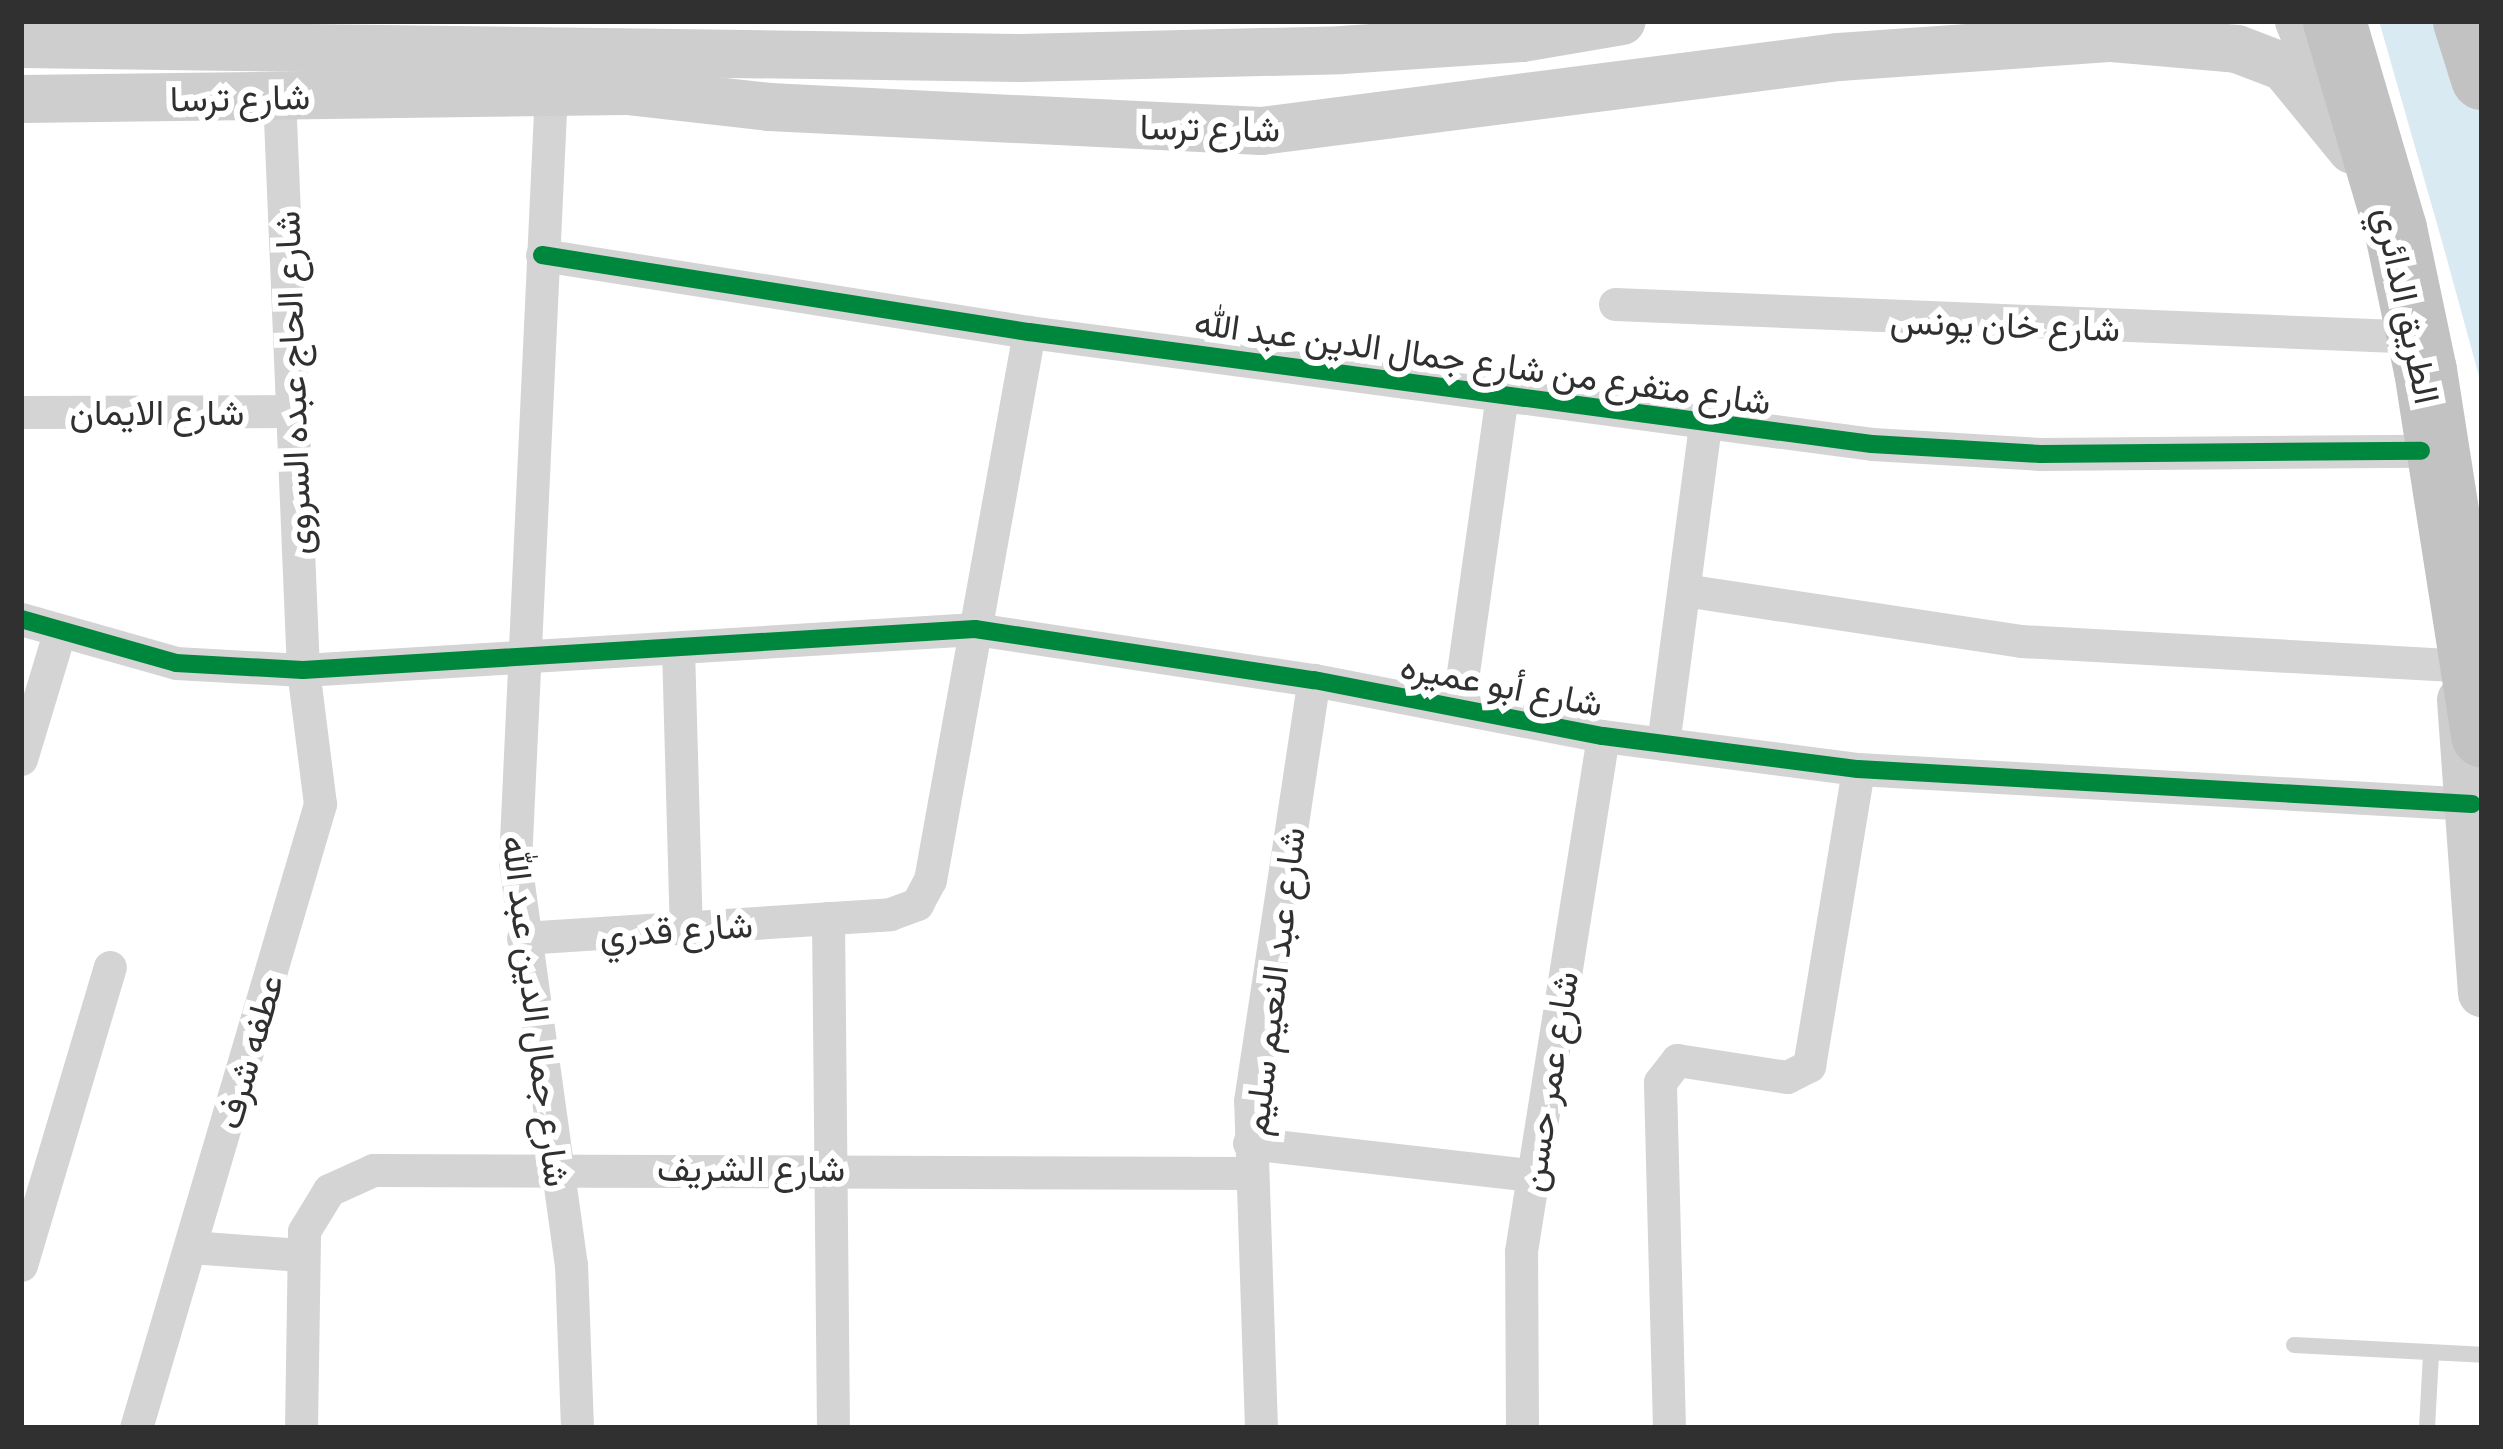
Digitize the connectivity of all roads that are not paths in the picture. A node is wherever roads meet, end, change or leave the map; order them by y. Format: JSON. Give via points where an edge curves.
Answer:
{"nodes":[{"id":1,"x":1622,"y":21,"type":"edge"},
{"id":2,"x":2299,"y":21,"type":"edge"},
{"id":3,"x":2334,"y":21,"type":"edge"},
{"id":4,"x":2464,"y":21,"type":"edge"},
{"id":5,"x":1956,"y":35,"type":"edge"},
{"id":6,"x":21,"y":44,"type":"edge"},
{"id":7,"x":2482,"y":78,"type":"edge"},
{"id":8,"x":551,"y":90,"type":"junction"},
{"id":9,"x":279,"y":96,"type":"junction"},
{"id":10,"x":22,"y":99,"type":"edge"},
{"id":11,"x":21,"y":133,"type":"edge"},
{"id":12,"x":2352,"y":150,"type":"junction"},
{"id":13,"x":542,"y":255,"type":"junction"},
{"id":14,"x":1615,"y":304,"type":"dead end"},
{"id":15,"x":1029,"y":332,"type":"junction"},
{"id":16,"x":2396,"y":336,"type":"junction"},
{"id":17,"x":1502,"y":396,"type":"junction"},
{"id":18,"x":293,"y":411,"type":"junction"},
{"id":19,"x":21,"y":412,"type":"edge"},
{"id":20,"x":1705,"y":426,"type":"junction"},
{"id":21,"x":2421,"y":451,"type":"junction"},
{"id":22,"x":1684,"y":590,"type":"junction"},
{"id":23,"x":21,"y":619,"type":"edge"},
{"id":24,"x":975,"y":629,"type":"junction"},
{"id":25,"x":59,"y":633,"type":"junction"},
{"id":26,"x":678,"y":648,"type":"junction"},
{"id":27,"x":523,"y":655,"type":"junction"},
{"id":28,"x":2457,"y":665,"type":"junction"},
{"id":29,"x":303,"y":670,"type":"junction"},
{"id":30,"x":1314,"y":680,"type":"junction"},
{"id":31,"x":1458,"y":709,"type":"junction"},
{"id":32,"x":1603,"y":736,"type":"junction"},
{"id":33,"x":2482,"y":736,"type":"edge"},
{"id":34,"x":1663,"y":744,"type":"junction"},
{"id":35,"x":21,"y":759,"type":"edge"},
{"id":36,"x":1858,"y":769,"type":"junction"},
{"id":37,"x":2472,"y":804,"type":"junction"},
{"id":38,"x":828,"y":918,"type":"junction"},
{"id":39,"x":686,"y":927,"type":"junction"},
{"id":40,"x":523,"y":938,"type":"junction"},
{"id":41,"x":110,"y":967,"type":"dead end"},
{"id":42,"x":2482,"y":993,"type":"edge"},
{"id":43,"x":1250,"y":1158,"type":"junction"},
{"id":44,"x":825,"y":1166,"type":"junction"},
{"id":45,"x":557,"y":1168,"type":"junction"},
{"id":46,"x":1531,"y":1174,"type":"junction"},
{"id":47,"x":30,"y":1203,"type":"edge"},
{"id":48,"x":190,"y":1246,"type":"junction"},
{"id":49,"x":301,"y":1256,"type":"junction"},
{"id":50,"x":21,"y":1264,"type":"edge"},
{"id":51,"x":2294,"y":1345,"type":"dead end"},
{"id":52,"x":2431,"y":1353,"type":"junction"},
{"id":53,"x":2482,"y":1355,"type":"edge"},
{"id":54,"x":136,"y":1428,"type":"edge"},
{"id":55,"x":301,"y":1428,"type":"edge"},
{"id":56,"x":577,"y":1428,"type":"edge"},
{"id":57,"x":833,"y":1428,"type":"edge"},
{"id":58,"x":1261,"y":1428,"type":"edge"},
{"id":59,"x":1522,"y":1428,"type":"edge"},
{"id":60,"x":1669,"y":1428,"type":"edge"},
{"id":61,"x":2427,"y":1428,"type":"edge"}],
"edges":[{"from":1,"to":6,"type":"main road","via":[[1522,38],[1342,50],[1021,58]]},
{"from":2,"to":12,"type":"main road"},
{"from":3,"to":33,"type":"highway","name":"الطريق الدائري","via":[[2395,228],[2425,370]]},
{"from":4,"to":7,"type":"highway"},
{"from":5,"to":8,"type":"main road","name":"شارع ترسا","via":[[1261,131]]},
{"from":5,"to":12,"type":"main road","name":"شارع ترسا","via":[[2237,49],[2284,67]]},
{"from":8,"to":9,"type":"main road","name":"شارع ترسا"},
{"from":8,"to":13,"type":"street","name":"شارع جمال الدين عبد الله"},
{"from":9,"to":10,"type":"main road","name":"شارع ترسا"},
{"from":9,"to":18,"type":"street","name":"شارع الحاج عبده السروى"},
{"from":10,"to":11,"type":"street"},
{"from":12,"to":16,"type":"main road"},
{"from":13,"to":15,"type":"street","name":"شارع متفرع من شارع جمال الدين عبد الله"},
{"from":13,"to":27,"type":"street","name":"شارع جمال الدين عبد الله"},
{"from":14,"to":16,"type":"street","name":"شارع خان يونس"},
{"from":15,"to":17,"type":"street","name":"شارع متفرع من شارع جمال الدين عبد الله"},
{"from":15,"to":24,"type":"street","name":"شارع قدري"},
{"from":16,"to":21,"type":"main road"},
{"from":17,"to":20,"type":"street","name":"شارع متفرع من شارع جمال الدين عبد الله"},
{"from":17,"to":31,"type":"street"},
{"from":18,"to":19,"type":"street","name":"شارع الايمان"},
{"from":18,"to":29,"type":"street","name":"شارع الحاج عبده السروى"},
{"from":20,"to":21,"type":"street","name":"شارع متفرع من شارع جمال الدين عبد الله","via":[[2041,454]]},
{"from":20,"to":22,"type":"street"},
{"from":21,"to":28,"type":"main road"},
{"from":22,"to":28,"type":"street","via":[[2020,641]]},
{"from":22,"to":34,"type":"street"},
{"from":23,"to":25,"type":"street","name":"شارع أبو عميره"},
{"from":24,"to":26,"type":"street","name":"شارع أبو عميره"},
{"from":24,"to":30,"type":"street","name":"شارع أبو عميره"},
{"from":24,"to":38,"type":"street","name":"شارع قدري","via":[[926,893],[904,912]]},
{"from":25,"to":29,"type":"street","name":"شارع أبو عميره","via":[[176,663]]},
{"from":25,"to":35,"type":"street"},
{"from":26,"to":27,"type":"street","name":"شارع أبو عميره"},
{"from":26,"to":39,"type":"street"},
{"from":27,"to":29,"type":"street","name":"شارع أبو عميره"},
{"from":27,"to":40,"type":"street","name":"شارع جمال الدين عبد الله","via":[[514,793]]},
{"from":28,"to":37,"type":"main road"},
{"from":29,"to":48,"type":"street","name":"عطفه شرف","via":[[320,804]]},
{"from":30,"to":31,"type":"street","name":"شارع أبو عميره"},
{"from":30,"to":43,"type":"street","name":"شارع عبد النعيم سليم"},
{"from":31,"to":32,"type":"street","name":"شارع أبو عميره"},
{"from":32,"to":34,"type":"street","name":"شارع أبو عميره"},
{"from":32,"to":46,"type":"street","name":"شارع عمر حسن"},
{"from":34,"to":36,"type":"street","name":"شارع أبو عميره"},
{"from":36,"to":37,"type":"street","name":"شارع أبو عميره"},
{"from":36,"to":60,"type":"street","via":[[1809,1066],[1787,1077],[1677,1060],[1660,1082]]},
{"from":37,"to":42,"type":"main road"},
{"from":38,"to":39,"type":"street","name":"شارع قدري"},
{"from":38,"to":44,"type":"street"},
{"from":39,"to":40,"type":"street","name":"شارع قدري"},
{"from":40,"to":45,"type":"street","name":"شارع جمال الدين عبد الله"},
{"from":41,"to":47,"type":"street"},
{"from":43,"to":44,"type":"street","name":"شارع الشريف"},
{"from":43,"to":46,"type":"street","name":"شارع الشريف"},
{"from":43,"to":58,"type":"street","name":"شارع عبد النعيم سليم"},
{"from":44,"to":45,"type":"street","name":"شارع الشريف"},
{"from":44,"to":57,"type":"street"},
{"from":45,"to":49,"type":"street","name":"شارع الشريف","via":[[349,1177],[313,1208]]},
{"from":45,"to":56,"type":"street","name":"شارع جمال الدين عبد الله","via":[[571,1264]]},
{"from":46,"to":59,"type":"street","name":"شارع عمر حسن","via":[[1519,1290]]},
{"from":47,"to":50,"type":"street"},
{"from":48,"to":49,"type":"street"},
{"from":48,"to":54,"type":"street","name":"عطفه شرف"},
{"from":49,"to":55,"type":"street"},
{"from":51,"to":52,"type":"lane"},
{"from":52,"to":53,"type":"lane"},
{"from":52,"to":61,"type":"lane"}]}
